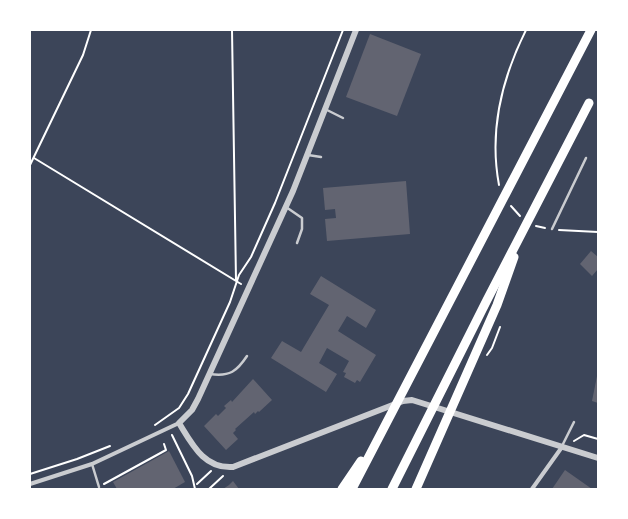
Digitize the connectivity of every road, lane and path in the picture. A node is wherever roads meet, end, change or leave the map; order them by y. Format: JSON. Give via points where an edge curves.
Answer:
{"nodes":[{"id":1,"x":91,"y":30,"type":"edge"},
{"id":2,"x":232,"y":30,"type":"edge"},
{"id":3,"x":343,"y":30,"type":"edge"},
{"id":4,"x":356,"y":30,"type":"edge"},
{"id":5,"x":526,"y":30,"type":"edge"},
{"id":6,"x":591,"y":30,"type":"edge"},
{"id":7,"x":588,"y":103,"type":"dead end"},
{"id":8,"x":325,"y":109,"type":"junction"},
{"id":9,"x":343,"y":118,"type":"dead end"},
{"id":10,"x":307,"y":155,"type":"junction"},
{"id":11,"x":321,"y":157,"type":"dead end"},
{"id":12,"x":34,"y":158,"type":"junction"},
{"id":13,"x":586,"y":158,"type":"dead end"},
{"id":14,"x":30,"y":165,"type":"edge"},
{"id":15,"x":500,"y":188,"type":"dead end"},
{"id":16,"x":508,"y":202,"type":"dead end"},
{"id":17,"x":286,"y":207,"type":"junction"},
{"id":18,"x":524,"y":219,"type":"dead end"},
{"id":19,"x":533,"y":224,"type":"dead end"},
{"id":20,"x":552,"y":229,"type":"junction"},
{"id":21,"x":598,"y":232,"type":"edge"},
{"id":22,"x":521,"y":236,"type":"junction"},
{"id":23,"x":297,"y":243,"type":"dead end"},
{"id":24,"x":236,"y":282,"type":"junction"},
{"id":25,"x":241,"y":284,"type":"dead end"},
{"id":26,"x":247,"y":356,"type":"dead end"},
{"id":27,"x":210,"y":374,"type":"junction"},
{"id":28,"x":388,"y":420,"type":"junction"},
{"id":29,"x":574,"y":422,"type":"dead end"},
{"id":30,"x":179,"y":423,"type":"junction"},
{"id":31,"x":154,"y":425,"type":"dead end"},
{"id":32,"x":174,"y":439,"type":"dead end"},
{"id":33,"x":598,"y":439,"type":"edge"},
{"id":34,"x":574,"y":441,"type":"dead end"},
{"id":35,"x":164,"y":444,"type":"dead end"},
{"id":36,"x":112,"y":445,"type":"dead end"},
{"id":37,"x":562,"y":447,"type":"junction"},
{"id":38,"x":598,"y":458,"type":"edge"},
{"id":39,"x":92,"y":464,"type":"junction"},
{"id":40,"x":233,"y":467,"type":"junction"},
{"id":41,"x":211,"y":471,"type":"dead end"},
{"id":42,"x":30,"y":474,"type":"edge"},
{"id":43,"x":30,"y":484,"type":"edge"},
{"id":44,"x":198,"y":484,"type":"dead end"},
{"id":45,"x":99,"y":486,"type":"joint"},
{"id":46,"x":195,"y":489,"type":"edge"},
{"id":47,"x":209,"y":489,"type":"edge"},
{"id":48,"x":342,"y":489,"type":"edge"},
{"id":49,"x":352,"y":489,"type":"edge"},
{"id":50,"x":392,"y":489,"type":"edge"},
{"id":51,"x":416,"y":489,"type":"edge"},
{"id":52,"x":532,"y":489,"type":"edge"}],
"edges":[{"from":1,"to":12,"type":"path","via":[[83,55]]},
{"from":2,"to":24,"type":"path"},
{"from":3,"to":24,"type":"path","via":[[277,198],[251,257]]},
{"from":4,"to":8,"type":"street"},
{"from":5,"to":15,"type":"path","via":[[510,65],[495,131],[494,155]]},
{"from":6,"to":28,"type":"highway"},
{"from":7,"to":22,"type":"highway"},
{"from":8,"to":9,"type":"lane"},
{"from":8,"to":10,"type":"street"},
{"from":10,"to":11,"type":"lane"},
{"from":10,"to":17,"type":"street"},
{"from":12,"to":14,"type":"path"},
{"from":12,"to":24,"type":"path"},
{"from":13,"to":20,"type":"lane"},
{"from":16,"to":18,"type":"path"},
{"from":17,"to":23,"type":"lane","via":[[302,218],[302,229]]},
{"from":17,"to":27,"type":"street"},
{"from":19,"to":20,"type":"path"},
{"from":20,"to":21,"type":"path"},
{"from":22,"to":50,"type":"highway"},
{"from":22,"to":51,"type":"highway","via":[[500,297]]},
{"from":24,"to":25,"type":"path"},
{"from":24,"to":31,"type":"path","via":[[230,302],[185,399],[179,408]]},
{"from":26,"to":27,"type":"lane","via":[[238,370],[227,374]]},
{"from":27,"to":30,"type":"street","via":[[195,405]]},
{"from":28,"to":48,"type":"highway"},
{"from":28,"to":49,"type":"highway"},
{"from":29,"to":37,"type":"lane"},
{"from":30,"to":39,"type":"street"},
{"from":30,"to":40,"type":"street","via":[[197,452],[205,459],[217,466]]},
{"from":32,"to":46,"type":"path","via":[[192,476]]},
{"from":33,"to":34,"type":"path","via":[[584,435]]},
{"from":35,"to":45,"type":"path","via":[[166,450]]},
{"from":36,"to":42,"type":"path"},
{"from":37,"to":38,"type":"street"},
{"from":37,"to":40,"type":"street","via":[[412,400],[403,401]]},
{"from":37,"to":52,"type":"street"},
{"from":39,"to":43,"type":"street"},
{"from":39,"to":45,"type":"lane"},
{"from":40,"to":47,"type":"path"},
{"from":41,"to":44,"type":"path"}]}
